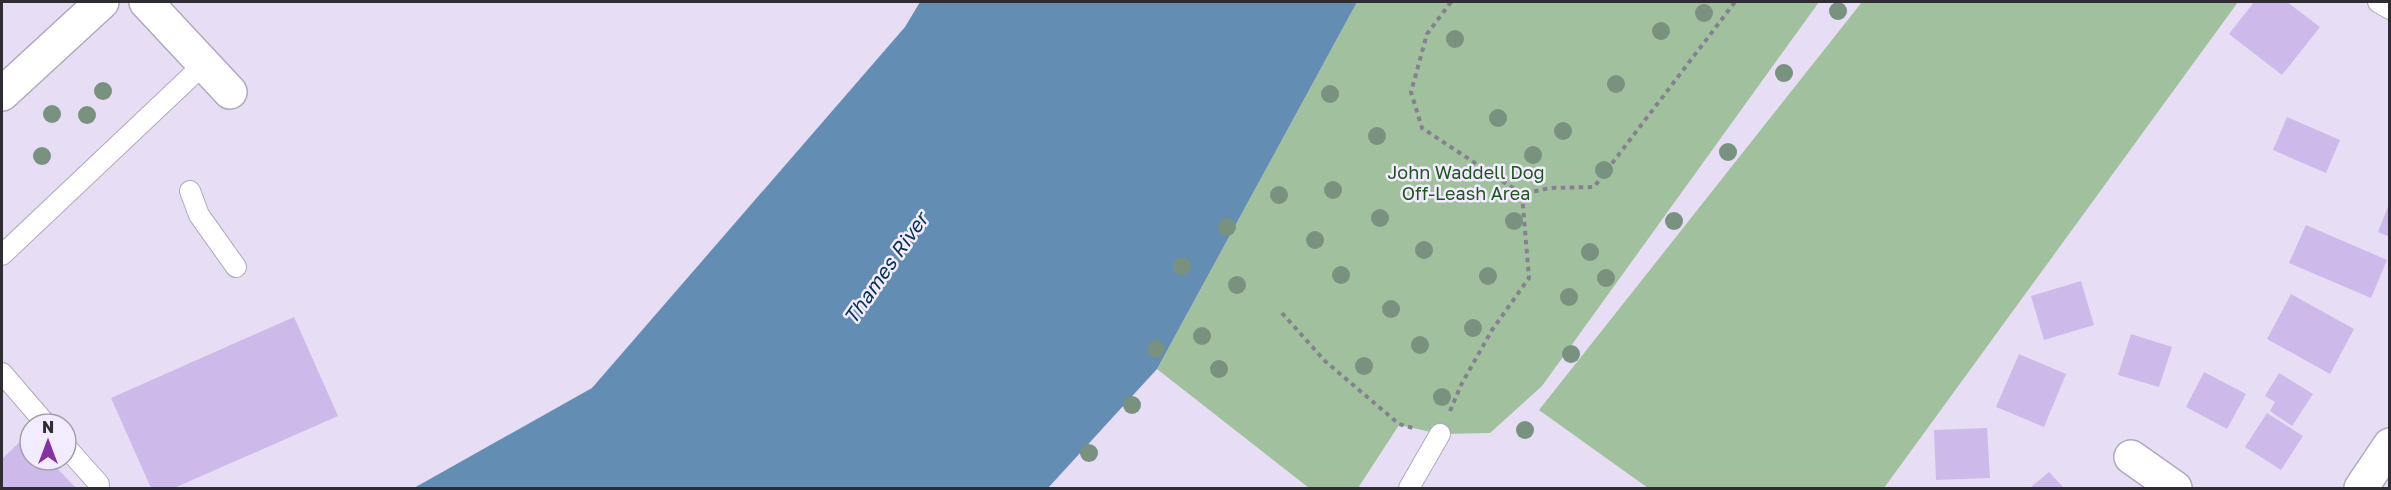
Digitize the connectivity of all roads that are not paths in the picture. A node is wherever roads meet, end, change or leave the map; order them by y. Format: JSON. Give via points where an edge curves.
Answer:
{"nodes":[{"id":1,"x":102,"y":2,"type":"edge"},
{"id":2,"x":146,"y":2,"type":"edge"},
{"id":3,"x":2378,"y":2,"type":"edge"},
{"id":4,"x":2390,"y":9,"type":"edge"},
{"id":5,"x":204,"y":64,"type":"junction"},
{"id":6,"x":230,"y":93,"type":"dead end"},
{"id":7,"x":2,"y":94,"type":"edge"},
{"id":8,"x":190,"y":191,"type":"dead end"},
{"id":9,"x":2,"y":255,"type":"edge"},
{"id":10,"x":236,"y":267,"type":"dead end"},
{"id":11,"x":2,"y":373,"type":"edge"},
{"id":12,"x":36,"y":412,"type":"edge"},
{"id":13,"x":1440,"y":434,"type":"road end"},
{"id":14,"x":2390,"y":445,"type":"edge"},
{"id":15,"x":2131,"y":457,"type":"dead end"},
{"id":16,"x":78,"y":460,"type":"edge"},
{"id":17,"x":99,"y":484,"type":"dead end"},
{"id":18,"x":1409,"y":489,"type":"edge"},
{"id":19,"x":2175,"y":489,"type":"edge"},
{"id":20,"x":2361,"y":489,"type":"edge"}],
"edges":[{"from":1,"to":7,"type":"street"},
{"from":2,"to":5,"type":"street"},
{"from":3,"to":4,"type":"lane"},
{"from":5,"to":6,"type":"street"},
{"from":5,"to":9,"type":"lane"},
{"from":8,"to":10,"type":"lane","via":[[199,215]]},
{"from":11,"to":12,"type":"lane"},
{"from":13,"to":18,"type":"lane"},
{"from":14,"to":20,"type":"street"},
{"from":15,"to":19,"type":"street"},
{"from":16,"to":17,"type":"lane"}]}
